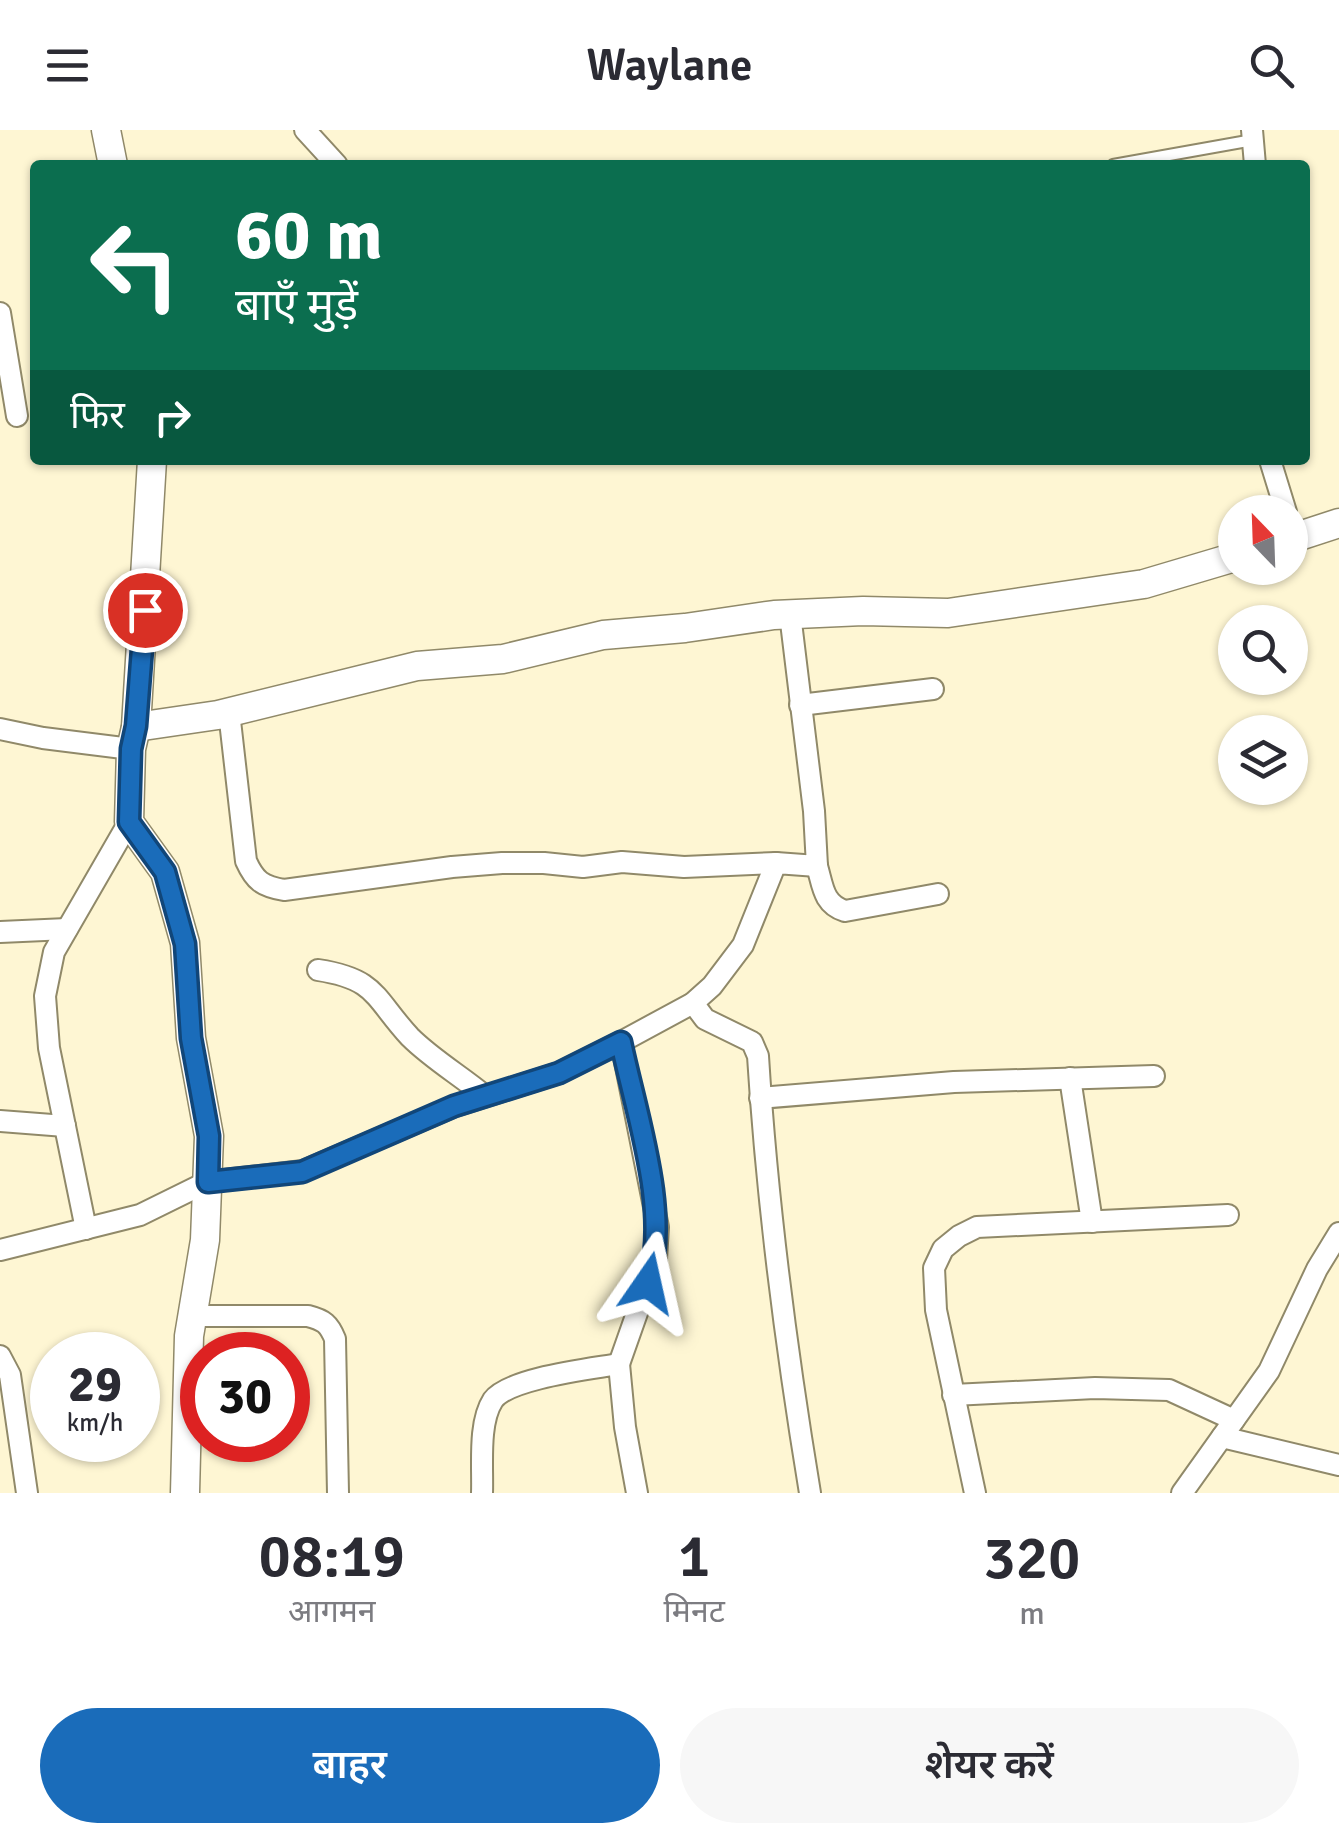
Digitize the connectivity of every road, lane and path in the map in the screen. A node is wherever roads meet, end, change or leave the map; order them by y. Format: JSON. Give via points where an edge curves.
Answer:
{"nodes":[{"id":1,"x":106,"y":130,"type":"edge"},
{"id":2,"x":304,"y":130,"type":"edge"},
{"id":3,"x":1253,"y":135,"type":"edge"},
{"id":4,"x":112,"y":160,"type":"edge"},
{"id":5,"x":332,"y":160,"type":"edge"},
{"id":6,"x":1136,"y":160,"type":"edge"},
{"id":7,"x":1254,"y":160,"type":"edge"},
{"id":8,"x":0,"y":313,"type":"edge"},
{"id":9,"x":17,"y":416,"type":"dead end"},
{"id":10,"x":152,"y":465,"type":"edge"},
{"id":11,"x":1271,"y":465,"type":"edge"},
{"id":12,"x":1280,"y":495,"type":"edge"},
{"id":13,"x":1339,"y":523,"type":"edge"},
{"id":14,"x":1308,"y":526,"type":"edge"},
{"id":15,"x":1218,"y":562,"type":"edge"},
{"id":16,"x":790,"y":614,"type":"junction"},
{"id":17,"x":934,"y":689,"type":"dead end"},
{"id":18,"x":800,"y":704,"type":"junction"},
{"id":19,"x":230,"y":712,"type":"junction"},
{"id":20,"x":0,"y":729,"type":"edge"},
{"id":21,"x":134,"y":738,"type":"junction"},
{"id":22,"x":129,"y":822,"type":"junction"},
{"id":23,"x":776,"y":863,"type":"junction"},
{"id":24,"x":817,"y":866,"type":"junction"},
{"id":25,"x":938,"y":894,"type":"dead end"},
{"id":26,"x":67,"y":929,"type":"junction"},
{"id":27,"x":0,"y":932,"type":"edge"},
{"id":28,"x":318,"y":970,"type":"dead end"},
{"id":29,"x":693,"y":1003,"type":"junction"},
{"id":30,"x":621,"y":1042,"type":"junction"},
{"id":31,"x":1154,"y":1076,"type":"dead end"},
{"id":32,"x":1070,"y":1078,"type":"junction"},
{"id":33,"x":485,"y":1096,"type":"junction"},
{"id":34,"x":760,"y":1098,"type":"junction"},
{"id":35,"x":0,"y":1121,"type":"edge"},
{"id":36,"x":65,"y":1126,"type":"junction"},
{"id":37,"x":208,"y":1182,"type":"junction"},
{"id":38,"x":1228,"y":1215,"type":"dead end"},
{"id":39,"x":1092,"y":1222,"type":"junction"},
{"id":40,"x":86,"y":1228,"type":"junction"},
{"id":41,"x":1339,"y":1233,"type":"edge"},
{"id":42,"x":0,"y":1250,"type":"edge"},
{"id":43,"x":192,"y":1316,"type":"junction"},
{"id":44,"x":0,"y":1356,"type":"edge"},
{"id":45,"x":620,"y":1364,"type":"junction"},
{"id":46,"x":953,"y":1395,"type":"junction"},
{"id":47,"x":1228,"y":1429,"type":"junction"},
{"id":48,"x":1339,"y":1465,"type":"edge"},
{"id":49,"x":26,"y":1493,"type":"edge"},
{"id":50,"x":185,"y":1493,"type":"edge"},
{"id":51,"x":338,"y":1493,"type":"edge"},
{"id":52,"x":482,"y":1493,"type":"edge"},
{"id":53,"x":637,"y":1493,"type":"edge"},
{"id":54,"x":810,"y":1493,"type":"edge"},
{"id":55,"x":975,"y":1493,"type":"edge"},
{"id":56,"x":1182,"y":1493,"type":"edge"}],
"edges":[{"from":1,"to":4,"type":"street"},
{"from":2,"to":5,"type":"street"},
{"from":3,"to":6,"type":"lane"},
{"from":3,"to":7,"type":"street"},
{"from":8,"to":9,"type":"street"},
{"from":10,"to":21,"type":"street"},
{"from":11,"to":12,"type":"street"},
{"from":13,"to":14,"type":"street"},
{"from":15,"to":16,"type":"street","via":[[1144,584],[948,612]]},
{"from":16,"to":18,"type":"street"},
{"from":16,"to":19,"type":"street","via":[[603,635],[504,659],[417,666]]},
{"from":17,"to":18,"type":"street"},
{"from":18,"to":24,"type":"street"},
{"from":19,"to":21,"type":"street"},
{"from":19,"to":23,"type":"street","via":[[246,860],[262,886],[284,890],[502,863]]},
{"from":20,"to":21,"type":"street","via":[[43,738]]},
{"from":21,"to":22,"type":"street"},
{"from":22,"to":26,"type":"street"},
{"from":22,"to":37,"type":"street","via":[[165,872],[185,944],[191,1038],[209,1136]]},
{"from":23,"to":24,"type":"street"},
{"from":23,"to":29,"type":"street","via":[[743,946]]},
{"from":24,"to":25,"type":"street","via":[[827,900],[845,911]]},
{"from":26,"to":27,"type":"street"},
{"from":26,"to":36,"type":"street","via":[[54,952],[45,996]]},
{"from":28,"to":33,"type":"street","via":[[365,983],[411,1038]]},
{"from":29,"to":30,"type":"street"},
{"from":29,"to":34,"type":"street","via":[[705,1018],[752,1042]]},
{"from":30,"to":33,"type":"street","via":[[559,1073]]},
{"from":30,"to":45,"type":"street","via":[[658,1227],[656,1259]]},
{"from":31,"to":32,"type":"street"},
{"from":32,"to":34,"type":"street"},
{"from":32,"to":39,"type":"street"},
{"from":33,"to":37,"type":"street","via":[[302,1172]]},
{"from":34,"to":54,"type":"street"},
{"from":35,"to":36,"type":"street"},
{"from":36,"to":40,"type":"street"},
{"from":37,"to":40,"type":"street","via":[[140,1215]]},
{"from":37,"to":43,"type":"street"},
{"from":38,"to":39,"type":"street"},
{"from":39,"to":46,"type":"street","via":[[977,1227],[943,1249],[934,1268],[936,1310]]},
{"from":40,"to":42,"type":"street"},
{"from":41,"to":47,"type":"street","via":[[1268,1371]]},
{"from":43,"to":50,"type":"street"},
{"from":43,"to":51,"type":"street","via":[[308,1316],[330,1326]]},
{"from":44,"to":49,"type":"street","via":[[10,1375]]},
{"from":45,"to":52,"type":"street","via":[[513,1386],[492,1401]]},
{"from":45,"to":53,"type":"street"},
{"from":46,"to":47,"type":"street","via":[[1169,1390],[1193,1399]]},
{"from":46,"to":55,"type":"street"},
{"from":47,"to":48,"type":"street"},
{"from":47,"to":56,"type":"street"}]}
